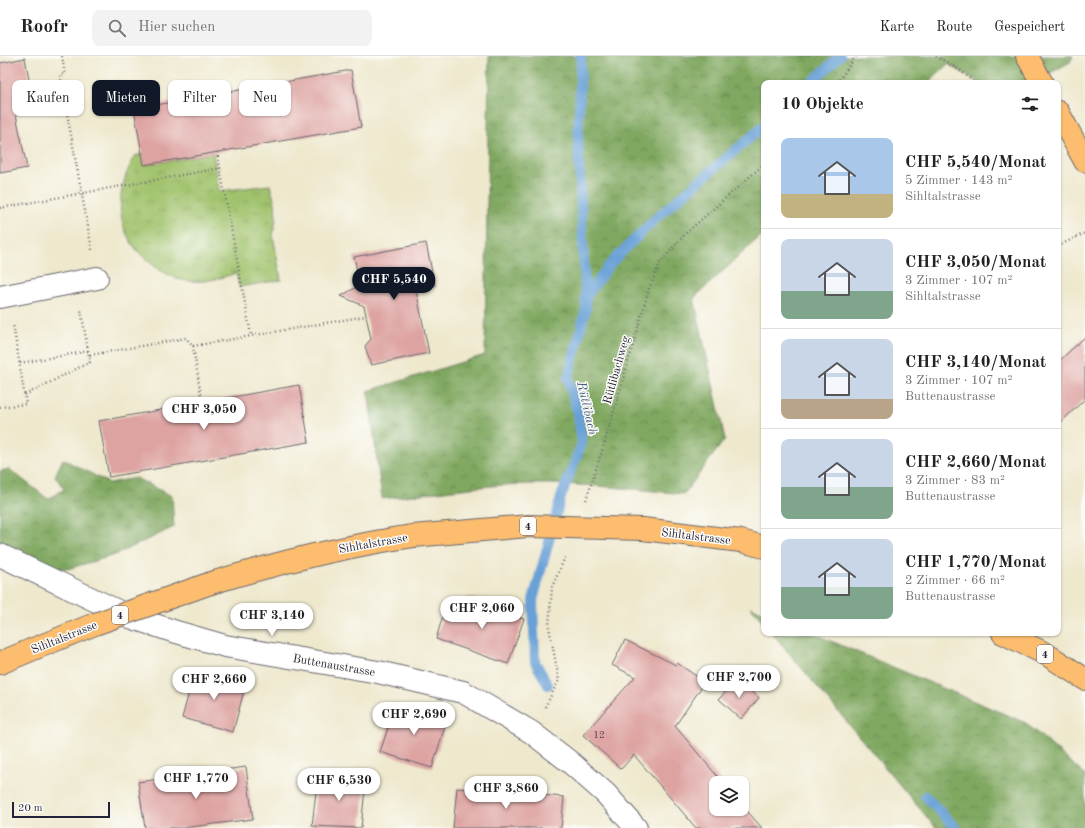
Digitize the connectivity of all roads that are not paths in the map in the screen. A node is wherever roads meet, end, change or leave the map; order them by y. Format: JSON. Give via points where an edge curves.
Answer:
{"nodes":[{"id":1,"x":1027,"y":56,"type":"edge"},
{"id":2,"x":1040,"y":80,"type":"edge"},
{"id":3,"x":1061,"y":117,"type":"edge"},
{"id":4,"x":1085,"y":161,"type":"edge"},
{"id":5,"x":87,"y":280,"type":"road end"},
{"id":6,"x":4,"y":297,"type":"edge"},
{"id":7,"x":761,"y":546,"type":"edge"},
{"id":8,"x":0,"y":555,"type":"edge"},
{"id":9,"x":1009,"y":636,"type":"edge"},
{"id":10,"x":0,"y":663,"type":"edge"},
{"id":11,"x":1085,"y":679,"type":"edge"},
{"id":12,"x":636,"y":828,"type":"edge"}],
"edges":[{"from":1,"to":2,"type":"main road"},
{"from":3,"to":4,"type":"main road"},
{"from":5,"to":6,"type":"street"},
{"from":7,"to":10,"type":"main road","name":"Sihltalstrasse","number":"4","bridge":true,"via":[[741,541],[643,530],[528,526],[413,536],[281,562],[211,583],[95,624]]},
{"from":8,"to":12,"type":"street","name":"Buttenaustrasse","via":[[110,608],[152,624],[225,646],[378,672],[463,692],[531,732],[571,763],[606,794]]},
{"from":9,"to":11,"type":"main road","number":"4","via":[[1046,654]]}]}
